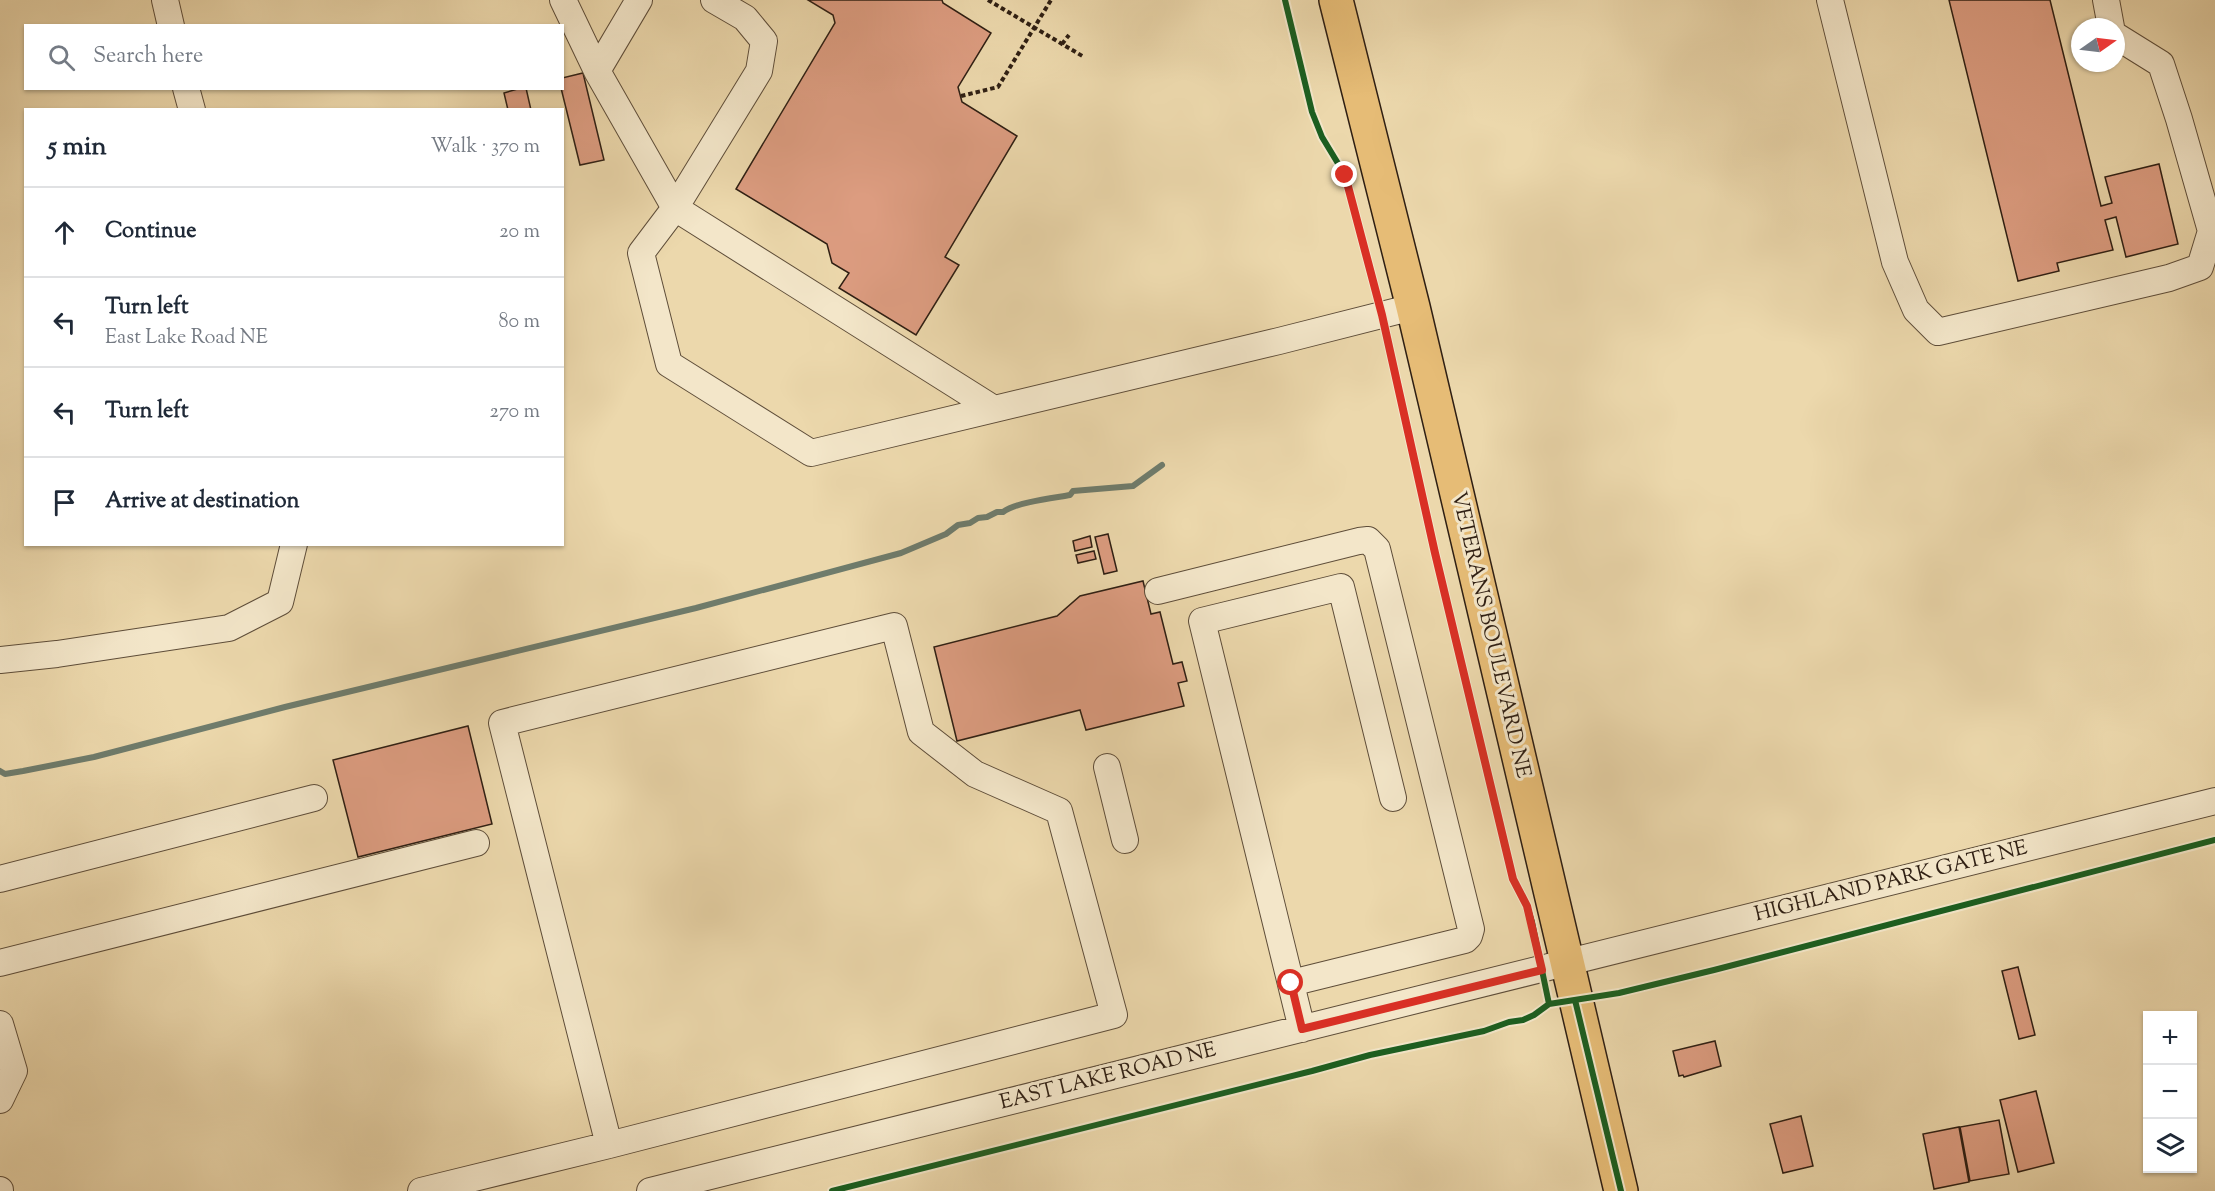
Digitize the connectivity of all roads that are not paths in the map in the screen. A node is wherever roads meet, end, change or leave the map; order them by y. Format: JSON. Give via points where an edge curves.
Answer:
{"nodes":[{"id":1,"x":165,"y":0,"type":"edge"},
{"id":2,"x":563,"y":0,"type":"edge"},
{"id":3,"x":639,"y":0,"type":"edge"},
{"id":4,"x":714,"y":0,"type":"edge"},
{"id":5,"x":1336,"y":0,"type":"edge"},
{"id":6,"x":1356,"y":0,"type":"edge"},
{"id":7,"x":1830,"y":0,"type":"edge"},
{"id":8,"x":2106,"y":0,"type":"edge"},
{"id":9,"x":2109,"y":18,"type":"edge"},
{"id":10,"x":171,"y":24,"type":"edge"},
{"id":11,"x":2125,"y":42,"type":"edge"},
{"id":12,"x":597,"y":71,"type":"junction"},
{"id":13,"x":187,"y":90,"type":"edge"},
{"id":14,"x":191,"y":108,"type":"edge"},
{"id":15,"x":675,"y":208,"type":"junction"},
{"id":16,"x":1413,"y":307,"type":"junction"},
{"id":17,"x":994,"y":409,"type":"junction"},
{"id":18,"x":294,"y":546,"type":"edge"},
{"id":19,"x":1158,"y":591,"type":"dead end"},
{"id":20,"x":0,"y":660,"type":"edge"},
{"id":21,"x":1107,"y":767,"type":"dead end"},
{"id":22,"x":314,"y":798,"type":"dead end"},
{"id":23,"x":1393,"y":798,"type":"dead end"},
{"id":24,"x":2215,"y":801,"type":"edge"},
{"id":25,"x":1125,"y":840,"type":"dead end"},
{"id":26,"x":476,"y":843,"type":"dead end"},
{"id":27,"x":0,"y":879,"type":"edge"},
{"id":28,"x":0,"y":963,"type":"edge"},
{"id":29,"x":1567,"y":963,"type":"junction"},
{"id":30,"x":1291,"y":983,"type":"junction"},
{"id":31,"x":0,"y":1024,"type":"edge"},
{"id":32,"x":1302,"y":1029,"type":"junction"},
{"id":33,"x":0,"y":1100,"type":"edge"},
{"id":34,"x":609,"y":1145,"type":"junction"},
{"id":35,"x":421,"y":1191,"type":"edge"},
{"id":36,"x":650,"y":1191,"type":"edge"},
{"id":37,"x":1621,"y":1191,"type":"edge"}],
"edges":[{"from":1,"to":10,"type":"street"},
{"from":2,"to":12,"type":"street"},
{"from":3,"to":12,"type":"street"},
{"from":4,"to":15,"type":"street","via":[[745,18],[764,41],[759,71]]},
{"from":5,"to":16,"type":"main road","name":"VETERANS BOULEVARD NE"},
{"from":6,"to":16,"type":"main road","name":"VETERANS BOULEVARD NE"},
{"from":7,"to":11,"type":"street","via":[[1895,262],[1916,310],[1938,332],[2169,278],[2199,267],[2211,231],[2161,64]]},
{"from":8,"to":9,"type":"street"},
{"from":12,"to":15,"type":"street"},
{"from":13,"to":14,"type":"street"},
{"from":15,"to":17,"type":"street"},
{"from":15,"to":17,"type":"street","via":[[641,253],[669,364],[811,453]]},
{"from":16,"to":17,"type":"street"},
{"from":16,"to":29,"type":"main road","name":"VETERANS BOULEVARD NE"},
{"from":18,"to":20,"type":"street","via":[[280,602],[230,628]]},
{"from":19,"to":30,"type":"street","via":[[1359,541],[1368,540],[1377,549],[1471,929],[1465,940]]},
{"from":21,"to":25,"type":"street"},
{"from":22,"to":27,"type":"street"},
{"from":23,"to":30,"type":"street","via":[[1341,587],[1202,621]]},
{"from":24,"to":29,"type":"street","name":"HIGHLAND PARK GATE NE"},
{"from":26,"to":28,"type":"street"},
{"from":29,"to":32,"type":"street","name":"EAST LAKE ROAD NE"},
{"from":29,"to":37,"type":"main road","name":"VETERANS BOULEVARD NE"},
{"from":30,"to":32,"type":"street"},
{"from":31,"to":33,"type":"street","via":[[14,1071]]},
{"from":32,"to":36,"type":"street","name":"EAST LAKE ROAD NE"},
{"from":34,"to":34,"type":"street","via":[[502,723],[894,626],[921,732],[975,774],[1059,811],[1114,1015]]},
{"from":34,"to":35,"type":"street"}]}
